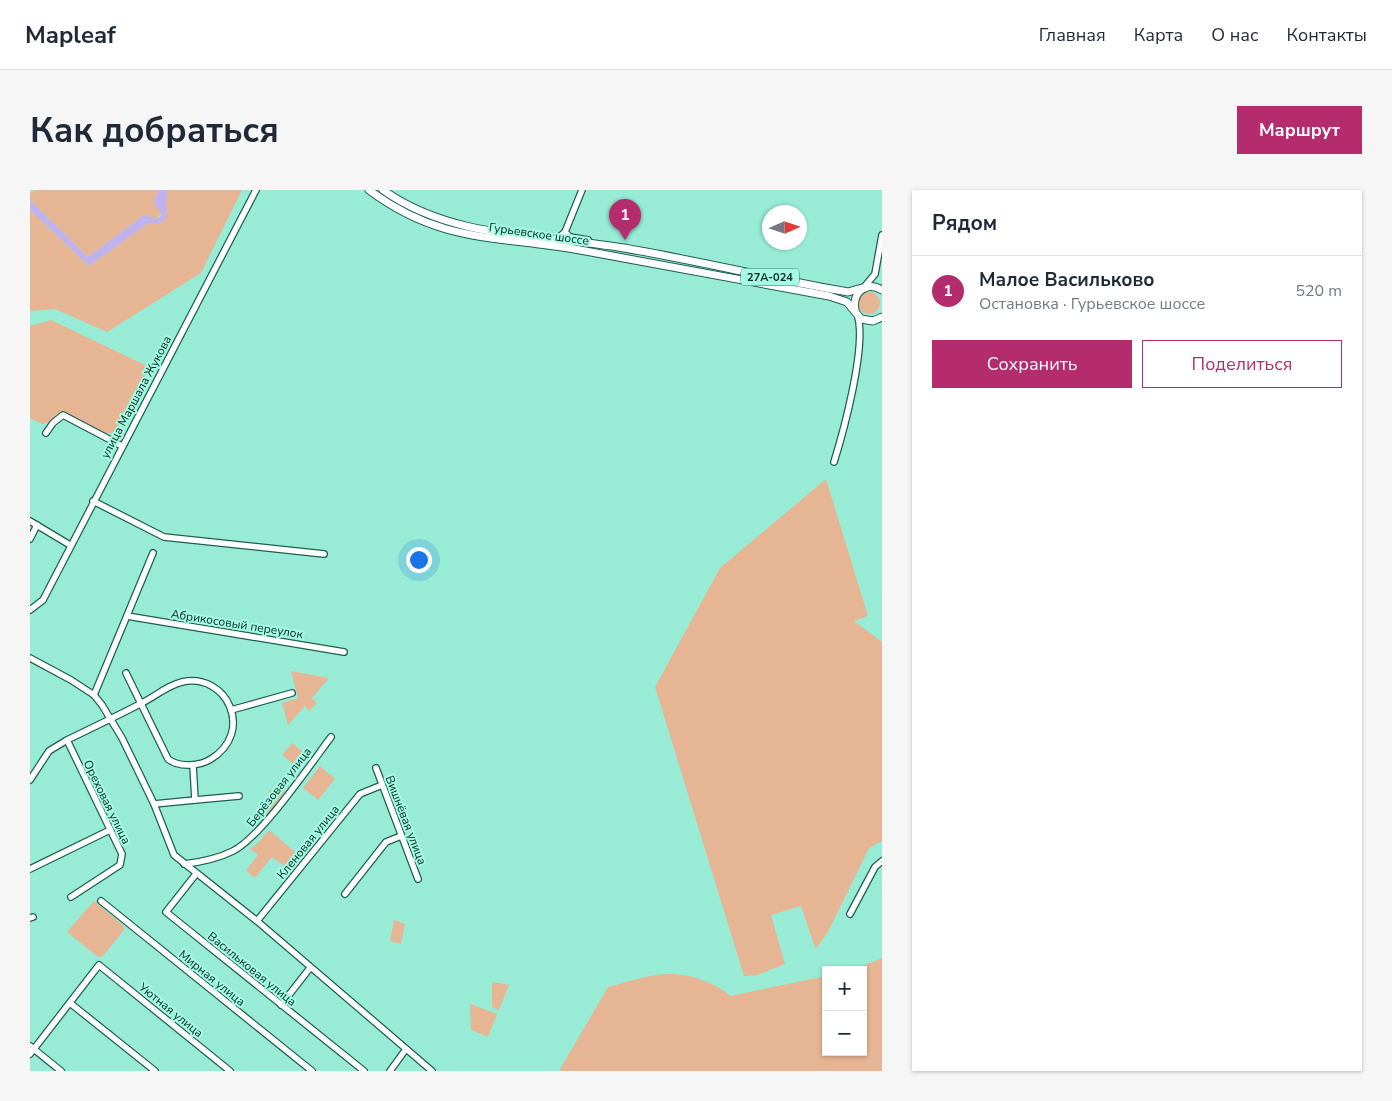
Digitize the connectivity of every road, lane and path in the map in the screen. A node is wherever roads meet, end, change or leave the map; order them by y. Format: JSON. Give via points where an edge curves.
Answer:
{"nodes":[{"id":1,"x":256,"y":190,"type":"edge"},
{"id":2,"x":369,"y":190,"type":"edge"},
{"id":3,"x":383,"y":190,"type":"edge"},
{"id":4,"x":582,"y":190,"type":"edge"},
{"id":5,"x":565,"y":232,"type":"junction"},
{"id":6,"x":882,"y":235,"type":"edge"},
{"id":7,"x":557,"y":239,"type":"junction"},
{"id":8,"x":607,"y":246,"type":"junction"},
{"id":9,"x":875,"y":274,"type":"junction"},
{"id":10,"x":864,"y":287,"type":"junction"},
{"id":11,"x":882,"y":289,"type":"edge"},
{"id":12,"x":856,"y":314,"type":"junction"},
{"id":13,"x":882,"y":317,"type":"edge"},
{"id":14,"x":868,"y":321,"type":"junction"},
{"id":15,"x":860,"y":334,"type":"junction"},
{"id":16,"x":46,"y":433,"type":"dead end"},
{"id":17,"x":122,"y":446,"type":"junction"},
{"id":18,"x":834,"y":462,"type":"dead end"},
{"id":19,"x":93,"y":501,"type":"junction"},
{"id":20,"x":30,"y":521,"type":"edge"},
{"id":21,"x":37,"y":525,"type":"junction"},
{"id":22,"x":30,"y":539,"type":"edge"},
{"id":23,"x":70,"y":545,"type":"junction"},
{"id":24,"x":153,"y":553,"type":"dead end"},
{"id":25,"x":324,"y":554,"type":"dead end"},
{"id":26,"x":30,"y":610,"type":"edge"},
{"id":27,"x":127,"y":616,"type":"junction"},
{"id":28,"x":344,"y":652,"type":"dead end"},
{"id":29,"x":30,"y":658,"type":"edge"},
{"id":30,"x":126,"y":673,"type":"dead end"},
{"id":31,"x":292,"y":693,"type":"dead end"},
{"id":32,"x":94,"y":695,"type":"junction"},
{"id":33,"x":142,"y":704,"type":"junction"},
{"id":34,"x":231,"y":710,"type":"junction"},
{"id":35,"x":111,"y":718,"type":"junction"},
{"id":36,"x":331,"y":737,"type":"dead end"},
{"id":37,"x":67,"y":740,"type":"junction"},
{"id":38,"x":193,"y":766,"type":"junction"},
{"id":39,"x":376,"y":768,"type":"dead end"},
{"id":40,"x":30,"y":780,"type":"edge"},
{"id":41,"x":382,"y":785,"type":"junction"},
{"id":42,"x":239,"y":796,"type":"dead end"},
{"id":43,"x":195,"y":800,"type":"junction"},
{"id":44,"x":154,"y":804,"type":"junction"},
{"id":45,"x":110,"y":830,"type":"junction"},
{"id":46,"x":401,"y":836,"type":"junction"},
{"id":47,"x":882,"y":861,"type":"edge"},
{"id":48,"x":184,"y":864,"type":"junction"},
{"id":49,"x":30,"y":869,"type":"edge"},
{"id":50,"x":196,"y":874,"type":"junction"},
{"id":51,"x":418,"y":879,"type":"dead end"},
{"id":52,"x":345,"y":894,"type":"dead end"},
{"id":53,"x":71,"y":897,"type":"dead end"},
{"id":54,"x":101,"y":901,"type":"dead end"},
{"id":55,"x":850,"y":914,"type":"dead end"},
{"id":56,"x":257,"y":921,"type":"junction"},
{"id":57,"x":310,"y":968,"type":"junction"},
{"id":58,"x":70,"y":1003,"type":"junction"},
{"id":59,"x":281,"y":1004,"type":"junction"},
{"id":60,"x":406,"y":1049,"type":"junction"},
{"id":61,"x":31,"y":1050,"type":"edge"},
{"id":62,"x":61,"y":1071,"type":"edge"},
{"id":63,"x":155,"y":1071,"type":"edge"},
{"id":64,"x":230,"y":1071,"type":"edge"},
{"id":65,"x":312,"y":1071,"type":"edge"},
{"id":66,"x":364,"y":1071,"type":"edge"},
{"id":67,"x":390,"y":1071,"type":"edge"},
{"id":68,"x":432,"y":1071,"type":"edge"}],
"edges":[{"from":1,"to":17,"type":"street","name":"улица Маршала Жукова"},
{"from":2,"to":12,"type":"main road","name":"Гурьевское шоссе","number":"27А-024","via":[[410,217],[451,232],[573,249],[818,294],[842,299]]},
{"from":3,"to":7,"type":"main road","name":"Гурьевское шоссе","number":"27А-024","via":[[420,212],[452,224]]},
{"from":4,"to":5,"type":"street"},
{"from":5,"to":7,"type":"street"},
{"from":5,"to":8,"type":"street","via":[[570,237]]},
{"from":6,"to":9,"type":"street"},
{"from":7,"to":8,"type":"main road","name":"Гурьевское шоссе","number":"27А-024"},
{"from":8,"to":10,"type":"main road","name":"Гурьевское шоссе","number":"27А-024","via":[[848,292]]},
{"from":9,"to":10,"type":"street"},
{"from":9,"to":11,"type":"street"},
{"from":10,"to":11,"type":"main road","name":"Гурьевское шоссе"},
{"from":10,"to":12,"type":"main road","via":[[854,300]]},
{"from":12,"to":14,"type":"main road","name":"Гурьевское шоссе","number":"27А-024"},
{"from":12,"to":15,"type":"street"},
{"from":13,"to":14,"type":"main road"},
{"from":14,"to":15,"type":"street"},
{"from":15,"to":18,"type":"street","via":[[846,423]]},
{"from":16,"to":17,"type":"street","via":[[63,415]]},
{"from":17,"to":19,"type":"street","name":"улица Маршала Жукова"},
{"from":19,"to":23,"type":"street","name":"улица Маршала Жукова"},
{"from":19,"to":25,"type":"street","via":[[164,537]]},
{"from":20,"to":21,"type":"street"},
{"from":21,"to":22,"type":"street"},
{"from":21,"to":23,"type":"street"},
{"from":23,"to":26,"type":"street","name":"улица Маршала Жукова","via":[[42,600]]},
{"from":24,"to":27,"type":"street"},
{"from":27,"to":28,"type":"street","name":"Абрикосовый переулок"},
{"from":27,"to":32,"type":"street"},
{"from":29,"to":32,"type":"street"},
{"from":30,"to":33,"type":"street"},
{"from":31,"to":34,"type":"street"},
{"from":32,"to":35,"type":"street"},
{"from":33,"to":34,"type":"street","via":[[180,682],[198,680],[214,687]]},
{"from":33,"to":35,"type":"street"},
{"from":33,"to":38,"type":"street","via":[[168,759]]},
{"from":34,"to":38,"type":"street","via":[[234,729],[230,743],[222,753]]},
{"from":35,"to":37,"type":"street"},
{"from":35,"to":44,"type":"street"},
{"from":36,"to":48,"type":"street","name":"Берёзовая улица","via":[[252,838],[234,851],[207,862]]},
{"from":37,"to":40,"type":"street","via":[[48,750]]},
{"from":37,"to":45,"type":"street","name":"Ореховая улица"},
{"from":38,"to":43,"type":"street"},
{"from":39,"to":41,"type":"street","name":"Вишнёвая улица"},
{"from":41,"to":46,"type":"street","name":"Вишнёвая улица"},
{"from":41,"to":56,"type":"street","name":"Кленовая улица","via":[[360,794]]},
{"from":42,"to":43,"type":"street"},
{"from":43,"to":44,"type":"street"},
{"from":44,"to":48,"type":"street","via":[[174,855]]},
{"from":45,"to":49,"type":"street"},
{"from":45,"to":53,"type":"street","name":"Ореховая улица","via":[[122,854],[120,865]]},
{"from":46,"to":51,"type":"street","name":"Вишнёвая улица"},
{"from":46,"to":52,"type":"street","via":[[386,842]]},
{"from":47,"to":55,"type":"street","via":[[875,867]]},
{"from":48,"to":50,"type":"street"},
{"from":50,"to":56,"type":"street"},
{"from":50,"to":59,"type":"street","name":"Васильковая улица","via":[[166,912]]},
{"from":54,"to":65,"type":"street","name":"Мирная улица"},
{"from":56,"to":57,"type":"street"},
{"from":57,"to":59,"type":"street"},
{"from":57,"to":60,"type":"street"},
{"from":58,"to":61,"type":"street"},
{"from":58,"to":63,"type":"street"},
{"from":58,"to":64,"type":"street","name":"Уютная улица","via":[[99,965]]},
{"from":59,"to":66,"type":"street","name":"Васильковая улица"},
{"from":60,"to":67,"type":"street"},
{"from":60,"to":68,"type":"street"},
{"from":61,"to":62,"type":"street"}]}
